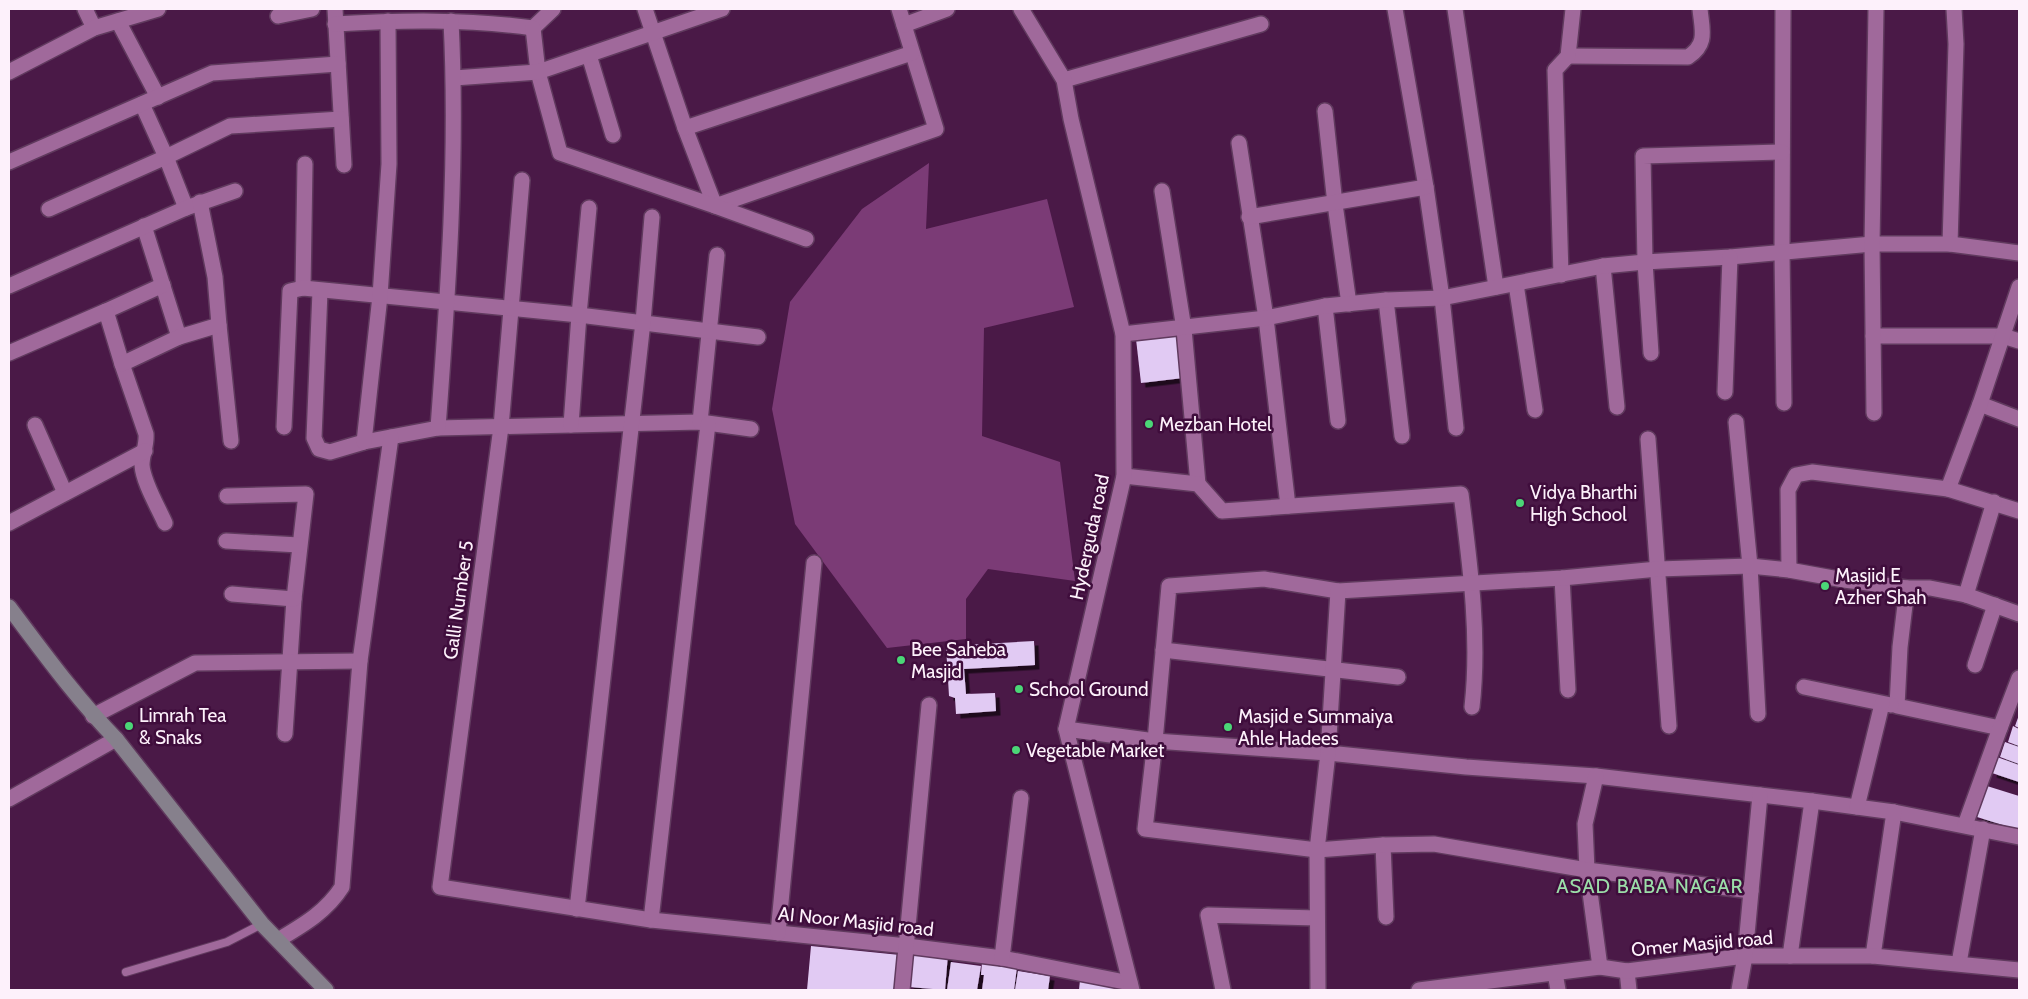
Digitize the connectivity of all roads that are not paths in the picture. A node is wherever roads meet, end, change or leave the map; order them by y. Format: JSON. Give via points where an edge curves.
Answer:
{"nodes":[{"id":1,"x":85,"y":9,"type":"edge"},
{"id":2,"x":158,"y":9,"type":"edge"},
{"id":3,"x":312,"y":9,"type":"edge"},
{"id":4,"x":552,"y":9,"type":"edge"},
{"id":5,"x":645,"y":9,"type":"edge"},
{"id":6,"x":722,"y":9,"type":"edge"},
{"id":7,"x":899,"y":9,"type":"edge"},
{"id":8,"x":947,"y":9,"type":"edge"},
{"id":9,"x":1022,"y":9,"type":"edge"},
{"id":10,"x":1396,"y":9,"type":"edge"},
{"id":11,"x":1455,"y":9,"type":"edge"},
{"id":12,"x":1573,"y":9,"type":"edge"},
{"id":13,"x":1700,"y":9,"type":"edge"},
{"id":14,"x":1783,"y":9,"type":"edge"},
{"id":15,"x":1876,"y":9,"type":"edge"},
{"id":16,"x":1954,"y":9,"type":"edge"},
{"id":17,"x":278,"y":16,"type":"dead end"},
{"id":18,"x":335,"y":16,"type":"edge"},
{"id":19,"x":495,"y":16,"type":"edge"},
{"id":20,"x":118,"y":21,"type":"junction"},
{"id":21,"x":388,"y":21,"type":"junction"},
{"id":22,"x":451,"y":21,"type":"junction"},
{"id":23,"x":1261,"y":24,"type":"dead end"},
{"id":24,"x":904,"y":25,"type":"junction"},
{"id":25,"x":94,"y":28,"type":"junction"},
{"id":26,"x":533,"y":28,"type":"junction"},
{"id":27,"x":653,"y":33,"type":"junction"},
{"id":28,"x":912,"y":54,"type":"junction"},
{"id":29,"x":589,"y":55,"type":"junction"},
{"id":30,"x":1568,"y":56,"type":"junction"},
{"id":31,"x":338,"y":64,"type":"junction"},
{"id":32,"x":9,"y":72,"type":"edge"},
{"id":33,"x":538,"y":72,"type":"junction"},
{"id":34,"x":454,"y":78,"type":"junction"},
{"id":35,"x":1064,"y":80,"type":"junction"},
{"id":36,"x":158,"y":97,"type":"junction"},
{"id":37,"x":142,"y":104,"type":"junction"},
{"id":38,"x":1325,"y":111,"type":"dead end"},
{"id":39,"x":341,"y":118,"type":"junction"},
{"id":40,"x":685,"y":128,"type":"junction"},
{"id":41,"x":614,"y":135,"type":"dead end"},
{"id":42,"x":1239,"y":143,"type":"dead end"},
{"id":43,"x":1782,"y":152,"type":"junction"},
{"id":44,"x":166,"y":157,"type":"junction"},
{"id":45,"x":9,"y":162,"type":"edge"},
{"id":46,"x":305,"y":164,"type":"dead end"},
{"id":47,"x":344,"y":165,"type":"dead end"},
{"id":48,"x":522,"y":180,"type":"dead end"},
{"id":49,"x":1426,"y":187,"type":"junction"},
{"id":50,"x":235,"y":191,"type":"dead end"},
{"id":51,"x":1162,"y":191,"type":"dead end"},
{"id":52,"x":200,"y":202,"type":"junction"},
{"id":53,"x":1335,"y":204,"type":"junction"},
{"id":54,"x":715,"y":206,"type":"junction"},
{"id":55,"x":186,"y":208,"type":"junction"},
{"id":56,"x":589,"y":208,"type":"dead end"},
{"id":57,"x":48,"y":209,"type":"dead end"},
{"id":58,"x":652,"y":217,"type":"dead end"},
{"id":59,"x":1249,"y":217,"type":"junction"},
{"id":60,"x":144,"y":226,"type":"junction"},
{"id":61,"x":806,"y":239,"type":"dead end"},
{"id":62,"x":1872,"y":244,"type":"junction"},
{"id":63,"x":1950,"y":244,"type":"junction"},
{"id":64,"x":1782,"y":252,"type":"junction"},
{"id":65,"x":2019,"y":253,"type":"edge"},
{"id":66,"x":717,"y":255,"type":"dead end"},
{"id":67,"x":1730,"y":257,"type":"junction"},
{"id":68,"x":1645,"y":262,"type":"junction"},
{"id":69,"x":1603,"y":266,"type":"junction"},
{"id":70,"x":1562,"y":275,"type":"junction"},
{"id":71,"x":1516,"y":284,"type":"junction"},
{"id":72,"x":163,"y":285,"type":"junction"},
{"id":73,"x":9,"y":286,"type":"edge"},
{"id":74,"x":1496,"y":287,"type":"junction"},
{"id":75,"x":2019,"y":287,"type":"edge"},
{"id":76,"x":303,"y":288,"type":"junction"},
{"id":77,"x":320,"y":291,"type":"junction"},
{"id":78,"x":380,"y":296,"type":"junction"},
{"id":79,"x":1442,"y":298,"type":"junction"},
{"id":80,"x":1386,"y":300,"type":"junction"},
{"id":81,"x":447,"y":302,"type":"junction"},
{"id":82,"x":1349,"y":304,"type":"junction"},
{"id":83,"x":1325,"y":306,"type":"junction"},
{"id":84,"x":512,"y":308,"type":"junction"},
{"id":85,"x":106,"y":311,"type":"junction"},
{"id":86,"x":579,"y":315,"type":"junction"},
{"id":87,"x":1266,"y":318,"type":"junction"},
{"id":88,"x":643,"y":322,"type":"junction"},
{"id":89,"x":219,"y":325,"type":"junction"},
{"id":90,"x":1184,"y":328,"type":"junction"},
{"id":91,"x":708,"y":330,"type":"junction"},
{"id":92,"x":1123,"y":334,"type":"junction"},
{"id":93,"x":1873,"y":336,"type":"junction"},
{"id":94,"x":2003,"y":336,"type":"junction"},
{"id":95,"x":180,"y":337,"type":"junction"},
{"id":96,"x":758,"y":337,"type":"dead end"},
{"id":97,"x":2019,"y":341,"type":"edge"},
{"id":98,"x":9,"y":353,"type":"edge"},
{"id":99,"x":1650,"y":353,"type":"dead end"},
{"id":100,"x":122,"y":364,"type":"junction"},
{"id":101,"x":1725,"y":392,"type":"dead end"},
{"id":102,"x":1784,"y":402,"type":"dead end"},
{"id":103,"x":1980,"y":404,"type":"junction"},
{"id":104,"x":1617,"y":407,"type":"dead end"},
{"id":105,"x":1535,"y":410,"type":"dead end"},
{"id":106,"x":1874,"y":413,"type":"dead end"},
{"id":107,"x":2019,"y":419,"type":"edge"},
{"id":108,"x":1338,"y":420,"type":"dead end"},
{"id":109,"x":1736,"y":422,"type":"dead end"},
{"id":110,"x":704,"y":423,"type":"junction"},
{"id":111,"x":632,"y":424,"type":"junction"},
{"id":112,"x":35,"y":425,"type":"dead end"},
{"id":113,"x":571,"y":425,"type":"junction"},
{"id":114,"x":284,"y":427,"type":"dead end"},
{"id":115,"x":501,"y":427,"type":"junction"},
{"id":116,"x":438,"y":428,"type":"junction"},
{"id":117,"x":1456,"y":428,"type":"dead end"},
{"id":118,"x":751,"y":429,"type":"dead end"},
{"id":119,"x":1402,"y":436,"type":"dead end"},
{"id":120,"x":391,"y":437,"type":"junction"},
{"id":121,"x":1648,"y":439,"type":"dead end"},
{"id":122,"x":231,"y":441,"type":"dead end"},
{"id":123,"x":364,"y":442,"type":"junction"},
{"id":124,"x":145,"y":451,"type":"junction"},
{"id":125,"x":1124,"y":476,"type":"junction"},
{"id":126,"x":1198,"y":484,"type":"junction"},
{"id":127,"x":1948,"y":489,"type":"junction"},
{"id":128,"x":65,"y":493,"type":"junction"},
{"id":129,"x":227,"y":496,"type":"dead end"},
{"id":130,"x":1994,"y":502,"type":"junction"},
{"id":131,"x":1288,"y":506,"type":"junction"},
{"id":132,"x":2019,"y":511,"type":"edge"},
{"id":133,"x":9,"y":523,"type":"edge"},
{"id":134,"x":165,"y":523,"type":"dead end"},
{"id":135,"x":226,"y":541,"type":"dead end"},
{"id":136,"x":299,"y":545,"type":"junction"},
{"id":137,"x":814,"y":562,"type":"dead end"},
{"id":138,"x":1750,"y":566,"type":"junction"},
{"id":139,"x":1658,"y":569,"type":"junction"},
{"id":140,"x":1789,"y":570,"type":"junction"},
{"id":141,"x":1562,"y":578,"type":"junction"},
{"id":142,"x":1472,"y":583,"type":"junction"},
{"id":143,"x":1907,"y":588,"type":"junction"},
{"id":144,"x":1338,"y":591,"type":"junction"},
{"id":145,"x":232,"y":594,"type":"dead end"},
{"id":146,"x":1966,"y":595,"type":"junction"},
{"id":147,"x":294,"y":599,"type":"junction"},
{"id":148,"x":1995,"y":605,"type":"junction"},
{"id":149,"x":9,"y":607,"type":"edge"},
{"id":150,"x":2019,"y":614,"type":"edge"},
{"id":151,"x":1162,"y":650,"type":"junction"},
{"id":152,"x":291,"y":661,"type":"junction"},
{"id":153,"x":360,"y":661,"type":"junction"},
{"id":154,"x":1975,"y":664,"type":"dead end"},
{"id":155,"x":1333,"y":670,"type":"junction"},
{"id":156,"x":1398,"y":677,"type":"dead end"},
{"id":157,"x":2019,"y":678,"type":"edge"},
{"id":158,"x":1804,"y":687,"type":"dead end"},
{"id":159,"x":1568,"y":690,"type":"dead end"},
{"id":160,"x":1882,"y":704,"type":"junction"},
{"id":161,"x":929,"y":706,"type":"dead end"},
{"id":162,"x":1897,"y":706,"type":"junction"},
{"id":163,"x":1472,"y":707,"type":"dead end"},
{"id":164,"x":1758,"y":714,"type":"dead end"},
{"id":165,"x":93,"y":716,"type":"junction"},
{"id":166,"x":1669,"y":726,"type":"dead end"},
{"id":167,"x":2000,"y":728,"type":"junction"},
{"id":168,"x":1066,"y":729,"type":"junction"},
{"id":169,"x":285,"y":734,"type":"dead end"},
{"id":170,"x":116,"y":739,"type":"junction"},
{"id":171,"x":1155,"y":741,"type":"junction"},
{"id":172,"x":1328,"y":753,"type":"junction"},
{"id":173,"x":1596,"y":776,"type":"junction"},
{"id":174,"x":1760,"y":795,"type":"junction"},
{"id":175,"x":1021,"y":798,"type":"dead end"},
{"id":176,"x":9,"y":799,"type":"edge"},
{"id":177,"x":1812,"y":801,"type":"junction"},
{"id":178,"x":1857,"y":807,"type":"junction"},
{"id":179,"x":1894,"y":812,"type":"junction"},
{"id":180,"x":1965,"y":825,"type":"junction"},
{"id":181,"x":1983,"y":829,"type":"junction"},
{"id":182,"x":2019,"y":837,"type":"edge"},
{"id":183,"x":1383,"y":845,"type":"junction"},
{"id":184,"x":1317,"y":850,"type":"junction"},
{"id":185,"x":1587,"y":870,"type":"junction"},
{"id":186,"x":1751,"y":890,"type":"junction"},
{"id":187,"x":577,"y":909,"type":"junction"},
{"id":188,"x":1386,"y":917,"type":"dead end"},
{"id":189,"x":1317,"y":918,"type":"junction"},
{"id":190,"x":651,"y":920,"type":"junction"},
{"id":191,"x":262,"y":924,"type":"junction"},
{"id":192,"x":778,"y":933,"type":"junction"},
{"id":193,"x":278,"y":940,"type":"junction"},
{"id":194,"x":908,"y":946,"type":"junction"},
{"id":195,"x":1745,"y":956,"type":"junction"},
{"id":196,"x":1790,"y":956,"type":"junction"},
{"id":197,"x":1873,"y":956,"type":"junction"},
{"id":198,"x":1002,"y":958,"type":"junction"},
{"id":199,"x":1959,"y":963,"type":"junction"},
{"id":200,"x":1600,"y":967,"type":"junction"},
{"id":201,"x":2019,"y":970,"type":"edge"},
{"id":202,"x":1627,"y":971,"type":"junction"},
{"id":203,"x":126,"y":972,"type":"dead end"},
{"id":204,"x":1555,"y":973,"type":"junction"},
{"id":205,"x":1504,"y":985,"type":"edge"},
{"id":206,"x":1131,"y":986,"type":"edge"},
{"id":207,"x":1446,"y":989,"type":"edge"},
{"id":208,"x":326,"y":990,"type":"edge"},
{"id":209,"x":902,"y":990,"type":"edge"},
{"id":210,"x":1223,"y":990,"type":"edge"},
{"id":211,"x":1318,"y":990,"type":"edge"},
{"id":212,"x":1418,"y":990,"type":"edge"},
{"id":213,"x":1558,"y":990,"type":"edge"},
{"id":214,"x":1629,"y":990,"type":"edge"},
{"id":215,"x":1739,"y":990,"type":"edge"}],
"edges":[{"from":1,"to":25,"type":"street"},
{"from":2,"to":20,"type":"street"},
{"from":3,"to":17,"type":"street"},
{"from":4,"to":26,"type":"street"},
{"from":5,"to":27,"type":"street"},
{"from":6,"to":27,"type":"street"},
{"from":7,"to":24,"type":"street"},
{"from":8,"to":24,"type":"street"},
{"from":9,"to":35,"type":"street","name":"Hyderguda road"},
{"from":10,"to":49,"type":"street"},
{"from":11,"to":74,"type":"street"},
{"from":12,"to":30,"type":"street"},
{"from":13,"to":30,"type":"street","via":[[1702,43],[1688,57]]},
{"from":14,"to":43,"type":"street"},
{"from":15,"to":62,"type":"street"},
{"from":16,"to":63,"type":"street","via":[[1956,44]]},
{"from":18,"to":21,"type":"street"},
{"from":18,"to":31,"type":"street"},
{"from":19,"to":22,"type":"street"},
{"from":19,"to":26,"type":"street"},
{"from":20,"to":25,"type":"street"},
{"from":20,"to":36,"type":"street"},
{"from":21,"to":22,"type":"street"},
{"from":21,"to":78,"type":"street","via":[[389,164]]},
{"from":22,"to":34,"type":"street"},
{"from":23,"to":35,"type":"street"},
{"from":24,"to":28,"type":"street"},
{"from":25,"to":32,"type":"street"},
{"from":26,"to":33,"type":"street"},
{"from":27,"to":29,"type":"street"},
{"from":27,"to":40,"type":"street"},
{"from":28,"to":40,"type":"street"},
{"from":28,"to":54,"type":"street","via":[[936,129]]},
{"from":29,"to":33,"type":"street"},
{"from":29,"to":41,"type":"street"},
{"from":30,"to":70,"type":"street","via":[[1555,70]]},
{"from":31,"to":36,"type":"street","via":[[212,73]]},
{"from":31,"to":39,"type":"street"},
{"from":33,"to":34,"type":"street"},
{"from":33,"to":54,"type":"street","via":[[560,153]]},
{"from":34,"to":81,"type":"street"},
{"from":35,"to":92,"type":"street","name":"Hyderguda road"},
{"from":36,"to":37,"type":"street"},
{"from":37,"to":44,"type":"street"},
{"from":37,"to":45,"type":"street"},
{"from":38,"to":53,"type":"street"},
{"from":39,"to":44,"type":"street","via":[[230,126]]},
{"from":39,"to":47,"type":"street"},
{"from":40,"to":54,"type":"street"},
{"from":42,"to":59,"type":"street"},
{"from":43,"to":64,"type":"street"},
{"from":43,"to":68,"type":"street","via":[[1643,156]]},
{"from":44,"to":55,"type":"street"},
{"from":44,"to":57,"type":"street"},
{"from":46,"to":76,"type":"street"},
{"from":48,"to":84,"type":"street","name":"Galli Number 5"},
{"from":49,"to":53,"type":"street"},
{"from":49,"to":79,"type":"street"},
{"from":50,"to":52,"type":"street"},
{"from":51,"to":90,"type":"street"},
{"from":52,"to":55,"type":"street"},
{"from":52,"to":89,"type":"street","via":[[215,277]]},
{"from":53,"to":59,"type":"street"},
{"from":53,"to":82,"type":"street"},
{"from":54,"to":61,"type":"street"},
{"from":55,"to":60,"type":"street"},
{"from":56,"to":86,"type":"street"},
{"from":58,"to":88,"type":"street"},
{"from":59,"to":87,"type":"street"},
{"from":60,"to":72,"type":"street"},
{"from":60,"to":73,"type":"street"},
{"from":62,"to":63,"type":"street"},
{"from":62,"to":64,"type":"street"},
{"from":62,"to":93,"type":"street"},
{"from":63,"to":65,"type":"street"},
{"from":64,"to":67,"type":"street"},
{"from":64,"to":102,"type":"street"},
{"from":66,"to":91,"type":"street"},
{"from":67,"to":68,"type":"street"},
{"from":67,"to":101,"type":"street"},
{"from":68,"to":69,"type":"street"},
{"from":68,"to":99,"type":"street"},
{"from":69,"to":70,"type":"street"},
{"from":69,"to":104,"type":"street"},
{"from":70,"to":71,"type":"street"},
{"from":71,"to":74,"type":"street"},
{"from":71,"to":105,"type":"street"},
{"from":72,"to":85,"type":"street"},
{"from":72,"to":95,"type":"street"},
{"from":74,"to":79,"type":"street"},
{"from":75,"to":94,"type":"street"},
{"from":76,"to":77,"type":"street"},
{"from":76,"to":114,"type":"street","via":[[290,291]]},
{"from":77,"to":78,"type":"street"},
{"from":77,"to":123,"type":"street","via":[[314,438],[319,448],[330,452]]},
{"from":78,"to":81,"type":"street"},
{"from":78,"to":123,"type":"street"},
{"from":79,"to":80,"type":"street"},
{"from":79,"to":117,"type":"street"},
{"from":80,"to":82,"type":"street"},
{"from":80,"to":119,"type":"street"},
{"from":81,"to":84,"type":"street"},
{"from":81,"to":116,"type":"street"},
{"from":82,"to":83,"type":"street"},
{"from":83,"to":87,"type":"street"},
{"from":83,"to":108,"type":"street"},
{"from":84,"to":86,"type":"street"},
{"from":84,"to":115,"type":"street","name":"Galli Number 5"},
{"from":85,"to":98,"type":"street"},
{"from":85,"to":100,"type":"street"},
{"from":86,"to":88,"type":"street"},
{"from":86,"to":113,"type":"street"},
{"from":87,"to":90,"type":"street"},
{"from":87,"to":131,"type":"street"},
{"from":88,"to":91,"type":"street"},
{"from":88,"to":111,"type":"street"},
{"from":89,"to":95,"type":"street"},
{"from":89,"to":122,"type":"street"},
{"from":90,"to":92,"type":"street"},
{"from":90,"to":126,"type":"street"},
{"from":91,"to":96,"type":"street"},
{"from":91,"to":110,"type":"street"},
{"from":92,"to":125,"type":"street","name":"Hyderguda road"},
{"from":93,"to":94,"type":"street"},
{"from":93,"to":106,"type":"street"},
{"from":94,"to":97,"type":"street"},
{"from":94,"to":103,"type":"street"},
{"from":95,"to":100,"type":"street"},
{"from":100,"to":124,"type":"street","via":[[146,434]]},
{"from":103,"to":107,"type":"street"},
{"from":103,"to":127,"type":"street"},
{"from":109,"to":138,"type":"street"},
{"from":110,"to":111,"type":"street"},
{"from":110,"to":118,"type":"street"},
{"from":110,"to":190,"type":"street"},
{"from":111,"to":113,"type":"street"},
{"from":111,"to":187,"type":"street"},
{"from":112,"to":128,"type":"street"},
{"from":113,"to":115,"type":"street"},
{"from":115,"to":116,"type":"street"},
{"from":115,"to":187,"type":"street","name":"Galli Number 5","via":[[440,888]]},
{"from":116,"to":120,"type":"street"},
{"from":120,"to":123,"type":"street"},
{"from":120,"to":153,"type":"street"},
{"from":121,"to":139,"type":"street"},
{"from":124,"to":128,"type":"street"},
{"from":124,"to":134,"type":"street","via":[[144,475]]},
{"from":125,"to":126,"type":"street"},
{"from":125,"to":168,"type":"street","name":"Hyderguda road"},
{"from":126,"to":131,"type":"street","via":[[1222,511]]},
{"from":127,"to":130,"type":"street"},
{"from":127,"to":140,"type":"street","via":[[1812,472],[1796,474],[1788,490]]},
{"from":128,"to":133,"type":"street"},
{"from":129,"to":136,"type":"street","via":[[306,494]]},
{"from":130,"to":132,"type":"street"},
{"from":130,"to":146,"type":"street"},
{"from":131,"to":142,"type":"street","via":[[1461,494]]},
{"from":135,"to":136,"type":"street"},
{"from":136,"to":147,"type":"street"},
{"from":137,"to":192,"type":"street"},
{"from":138,"to":139,"type":"street"},
{"from":138,"to":140,"type":"street"},
{"from":138,"to":164,"type":"street"},
{"from":139,"to":141,"type":"street"},
{"from":139,"to":166,"type":"street"},
{"from":140,"to":143,"type":"street"},
{"from":141,"to":142,"type":"street"},
{"from":141,"to":159,"type":"street"},
{"from":142,"to":144,"type":"street"},
{"from":142,"to":163,"type":"street"},
{"from":143,"to":146,"type":"street","via":[[1930,588]]},
{"from":143,"to":162,"type":"street"},
{"from":144,"to":151,"type":"street","via":[[1264,580],[1169,586]]},
{"from":144,"to":155,"type":"street"},
{"from":145,"to":147,"type":"street"},
{"from":146,"to":148,"type":"street"},
{"from":147,"to":152,"type":"street"},
{"from":148,"to":150,"type":"street"},
{"from":148,"to":154,"type":"street"},
{"from":149,"to":165,"type":"main road"},
{"from":151,"to":155,"type":"street"},
{"from":151,"to":171,"type":"street"},
{"from":152,"to":153,"type":"street"},
{"from":152,"to":165,"type":"street","via":[[195,663]]},
{"from":152,"to":169,"type":"street"},
{"from":153,"to":193,"type":"street","via":[[342,887],[316,917]]},
{"from":155,"to":156,"type":"street"},
{"from":155,"to":172,"type":"street"},
{"from":157,"to":167,"type":"street"},
{"from":158,"to":160,"type":"street"},
{"from":160,"to":162,"type":"street"},
{"from":160,"to":178,"type":"street"},
{"from":161,"to":194,"type":"street"},
{"from":162,"to":167,"type":"street"},
{"from":165,"to":170,"type":"main road"},
{"from":167,"to":180,"type":"street"},
{"from":168,"to":171,"type":"street"},
{"from":168,"to":206,"type":"street","name":"Hyderguda road"},
{"from":170,"to":176,"type":"street"},
{"from":170,"to":191,"type":"main road"},
{"from":171,"to":172,"type":"street"},
{"from":171,"to":184,"type":"street","via":[[1145,829]]},
{"from":172,"to":173,"type":"street"},
{"from":172,"to":184,"type":"street"},
{"from":173,"to":174,"type":"street"},
{"from":173,"to":185,"type":"street","via":[[1585,824]]},
{"from":174,"to":177,"type":"street"},
{"from":174,"to":186,"type":"street"},
{"from":175,"to":198,"type":"street"},
{"from":177,"to":178,"type":"street"},
{"from":177,"to":196,"type":"street"},
{"from":178,"to":179,"type":"street"},
{"from":179,"to":180,"type":"street"},
{"from":179,"to":197,"type":"street"},
{"from":180,"to":181,"type":"street"},
{"from":181,"to":182,"type":"street"},
{"from":181,"to":199,"type":"street"},
{"from":183,"to":184,"type":"street"},
{"from":183,"to":185,"type":"street","via":[[1434,844]]},
{"from":183,"to":188,"type":"street"},
{"from":184,"to":189,"type":"street"},
{"from":185,"to":186,"type":"street"},
{"from":185,"to":200,"type":"street"},
{"from":186,"to":195,"type":"street"},
{"from":187,"to":190,"type":"street","name":"AI Noor Masjid road"},
{"from":189,"to":210,"type":"street","via":[[1208,915]]},
{"from":189,"to":211,"type":"street"},
{"from":190,"to":192,"type":"street","name":"AI Noor Masjid road"},
{"from":191,"to":193,"type":"main road"},
{"from":191,"to":203,"type":"lane","via":[[227,942]]},
{"from":192,"to":194,"type":"street","name":"AI Noor Masjid road"},
{"from":193,"to":208,"type":"main road"},
{"from":194,"to":198,"type":"street","name":"AI Noor Masjid road"},
{"from":194,"to":209,"type":"street"},
{"from":195,"to":196,"type":"street","name":"Omer Masjid road"},
{"from":195,"to":202,"type":"street","name":"Omer Masjid road"},
{"from":195,"to":215,"type":"street"},
{"from":196,"to":197,"type":"street","name":"Omer Masjid road"},
{"from":197,"to":199,"type":"street","name":"Omer Masjid road"},
{"from":198,"to":206,"type":"street","name":"AI Noor Masjid road"},
{"from":199,"to":201,"type":"street","name":"Omer Masjid road"},
{"from":200,"to":202,"type":"street","name":"Omer Masjid road"},
{"from":200,"to":204,"type":"street","name":"Omer Masjid road"},
{"from":202,"to":214,"type":"street"},
{"from":204,"to":205,"type":"street","name":"Omer Masjid road"},
{"from":204,"to":213,"type":"street"},
{"from":205,"to":207,"type":"street","name":"Omer Masjid road"},
{"from":207,"to":212,"type":"street","name":"Omer Masjid road"}]}
